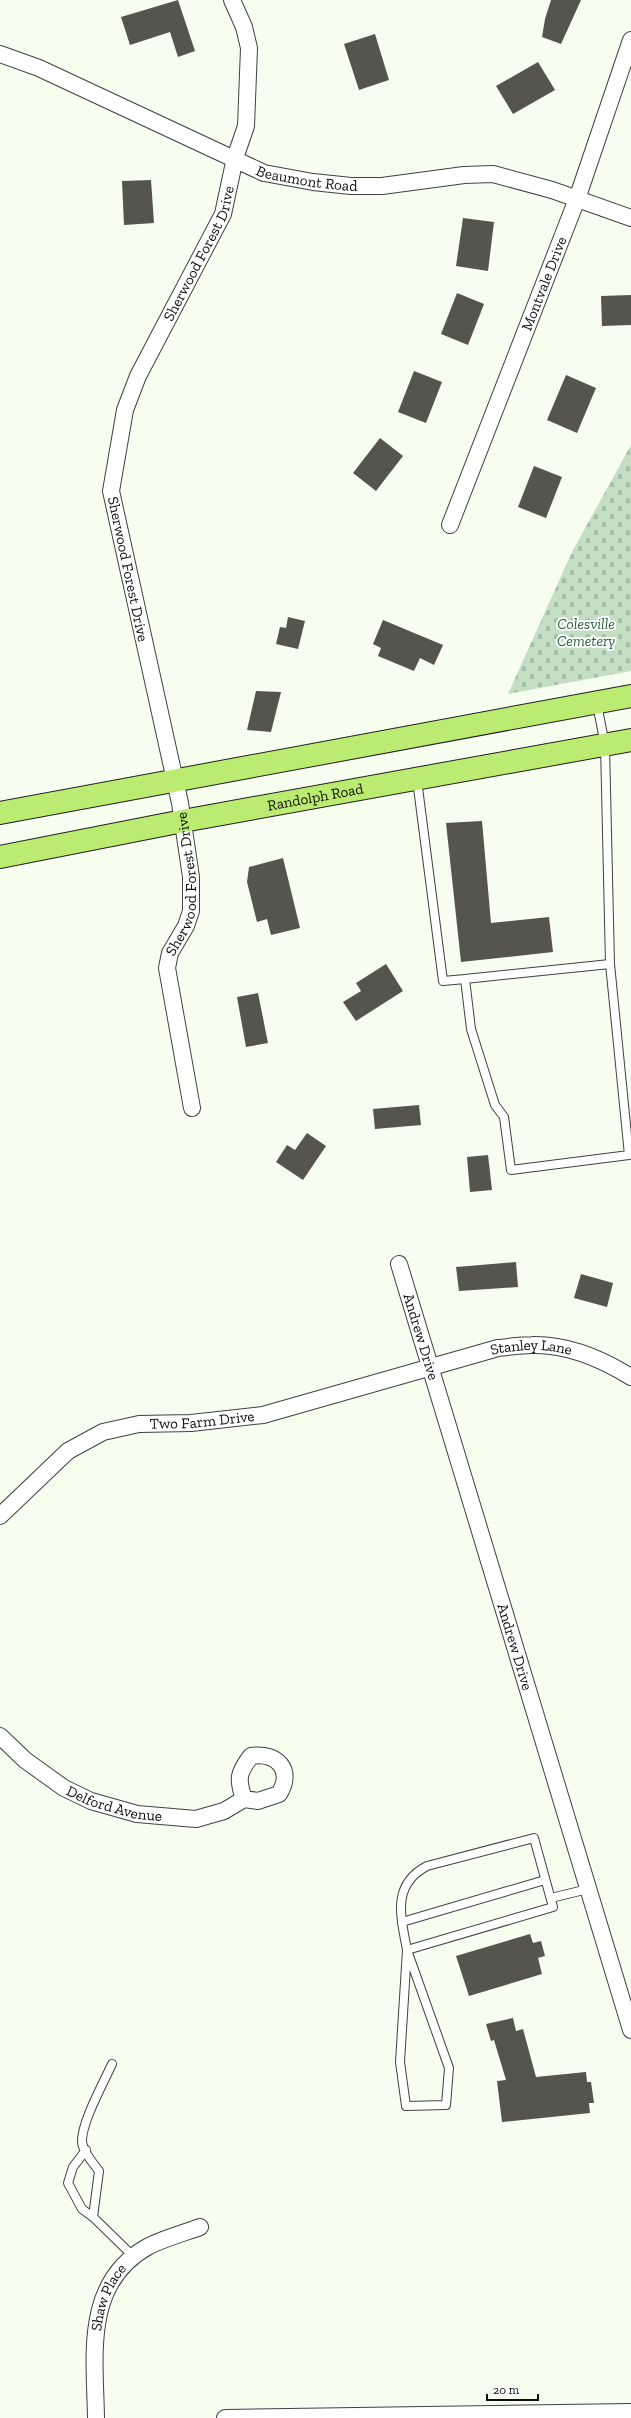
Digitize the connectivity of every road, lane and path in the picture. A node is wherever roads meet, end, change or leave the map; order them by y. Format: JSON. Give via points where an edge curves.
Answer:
{"nodes":[{"id":1,"x":232,"y":0,"type":"edge"},
{"id":2,"x":631,"y":40,"type":"edge"},
{"id":3,"x":0,"y":54,"type":"edge"},
{"id":4,"x":235,"y":158,"type":"junction"},
{"id":5,"x":577,"y":199,"type":"junction"},
{"id":6,"x":631,"y":218,"type":"edge"},
{"id":7,"x":450,"y":525,"type":"dead end"},
{"id":8,"x":631,"y":696,"type":"edge"},
{"id":9,"x":597,"y":702,"type":"junction"},
{"id":10,"x":631,"y":740,"type":"edge"},
{"id":11,"x":605,"y":745,"type":"junction"},
{"id":12,"x":175,"y":779,"type":"junction"},
{"id":13,"x":417,"y":779,"type":"junction"},
{"id":14,"x":0,"y":812,"type":"edge"},
{"id":15,"x":183,"y":821,"type":"junction"},
{"id":16,"x":0,"y":857,"type":"edge"},
{"id":17,"x":610,"y":964,"type":"junction"},
{"id":18,"x":465,"y":979,"type":"junction"},
{"id":19,"x":192,"y":1108,"type":"dead end"},
{"id":20,"x":399,"y":1264,"type":"dead end"},
{"id":21,"x":428,"y":1367,"type":"junction"},
{"id":22,"x":631,"y":1377,"type":"edge"},
{"id":23,"x":0,"y":1516,"type":"edge"},
{"id":24,"x":0,"y":1736,"type":"edge"},
{"id":25,"x":244,"y":1799,"type":"dead end"},
{"id":26,"x":545,"y":1880,"type":"junction"},
{"id":27,"x":588,"y":1889,"type":"junction"},
{"id":28,"x":551,"y":1898,"type":"junction"},
{"id":29,"x":402,"y":1922,"type":"junction"},
{"id":30,"x":408,"y":1950,"type":"junction"},
{"id":31,"x":631,"y":2030,"type":"edge"},
{"id":32,"x":112,"y":2064,"type":"dead end"},
{"id":33,"x":86,"y":2150,"type":"junction"},
{"id":34,"x":94,"y":2217,"type":"junction"},
{"id":35,"x":200,"y":2227,"type":"dead end"},
{"id":36,"x":134,"y":2257,"type":"junction"},
{"id":37,"x":631,"y":2412,"type":"edge"},
{"id":38,"x":444,"y":2417,"type":"edge"},
{"id":39,"x":96,"y":2418,"type":"edge"},
{"id":40,"x":225,"y":2418,"type":"edge"}],
"edges":[{"from":1,"to":4,"type":"street","name":"Sherwood Forest Drive","via":[[244,27],[249,48],[246,126]]},
{"from":2,"to":5,"type":"street","name":"Montvale Drive"},
{"from":3,"to":4,"type":"street","name":"Beaumont Road","via":[[39,68]]},
{"from":4,"to":5,"type":"street","name":"Beaumont Road","via":[[264,172],[313,182],[351,186],[382,186],[464,175],[493,174]]},
{"from":4,"to":12,"type":"street","name":"Sherwood Forest Drive","via":[[223,214],[138,376],[125,410],[111,490]]},
{"from":5,"to":6,"type":"street","name":"Beaumont Road"},
{"from":5,"to":7,"type":"street","name":"Montvale Drive"},
{"from":8,"to":9,"type":"main road"},
{"from":9,"to":11,"type":"lane"},
{"from":9,"to":12,"type":"main road"},
{"from":10,"to":11,"type":"main road","name":"Randolph Road"},
{"from":11,"to":13,"type":"main road","name":"Randolph Road"},
{"from":11,"to":17,"type":"lane"},
{"from":12,"to":14,"type":"main road"},
{"from":12,"to":15,"type":"street","name":"Sherwood Forest Drive"},
{"from":13,"to":15,"type":"main road","name":"Randolph Road"},
{"from":13,"to":18,"type":"lane","via":[[443,981]]},
{"from":15,"to":16,"type":"main road","name":"Randolph Road"},
{"from":15,"to":19,"type":"street","name":"Sherwood Forest Drive","via":[[191,877],[191,911],[186,926],[170,953],[167,968]]},
{"from":17,"to":18,"type":"lane"},
{"from":17,"to":18,"type":"lane","via":[[629,1155],[511,1170],[504,1117],[495,1105],[471,1029]]},
{"from":20,"to":21,"type":"street","name":"Andrew Drive"},
{"from":21,"to":22,"type":"street","name":"Stanley Lane","via":[[498,1348],[532,1345],[565,1349],[610,1364]]},
{"from":21,"to":23,"type":"street","name":"Two Farm Drive","via":[[263,1415],[191,1424],[139,1424],[103,1432],[68,1451]]},
{"from":21,"to":27,"type":"street","name":"Andrew Drive"},
{"from":24,"to":25,"type":"street","name":"Delford Avenue","via":[[25,1760],[64,1788],[91,1801],[137,1814],[196,1819],[224,1812]]},
{"from":26,"to":28,"type":"lane"},
{"from":26,"to":29,"type":"lane"},
{"from":26,"to":29,"type":"lane","via":[[534,1838],[427,1866],[416,1871],[405,1888],[400,1906]]},
{"from":27,"to":28,"type":"lane"},
{"from":27,"to":31,"type":"street","name":"Andrew Drive"},
{"from":28,"to":30,"type":"lane","via":[[553,1907]]},
{"from":29,"to":30,"type":"lane"},
{"from":30,"to":30,"type":"lane","via":[[400,2062],[406,2106],[446,2105],[449,2068]]},
{"from":32,"to":33,"type":"lane","via":[[88,2117],[82,2142]]},
{"from":33,"to":34,"type":"lane","via":[[99,2171]]},
{"from":33,"to":34,"type":"lane","via":[[73,2167],[68,2183],[82,2209]]},
{"from":34,"to":36,"type":"lane"},
{"from":35,"to":36,"type":"street","name":"Shaw Place","via":[[149,2246]]},
{"from":36,"to":39,"type":"street","name":"Shaw Place","via":[[108,2286],[101,2300],[95,2331]]},
{"from":37,"to":38,"type":"street"},
{"from":38,"to":40,"type":"street"}]}
